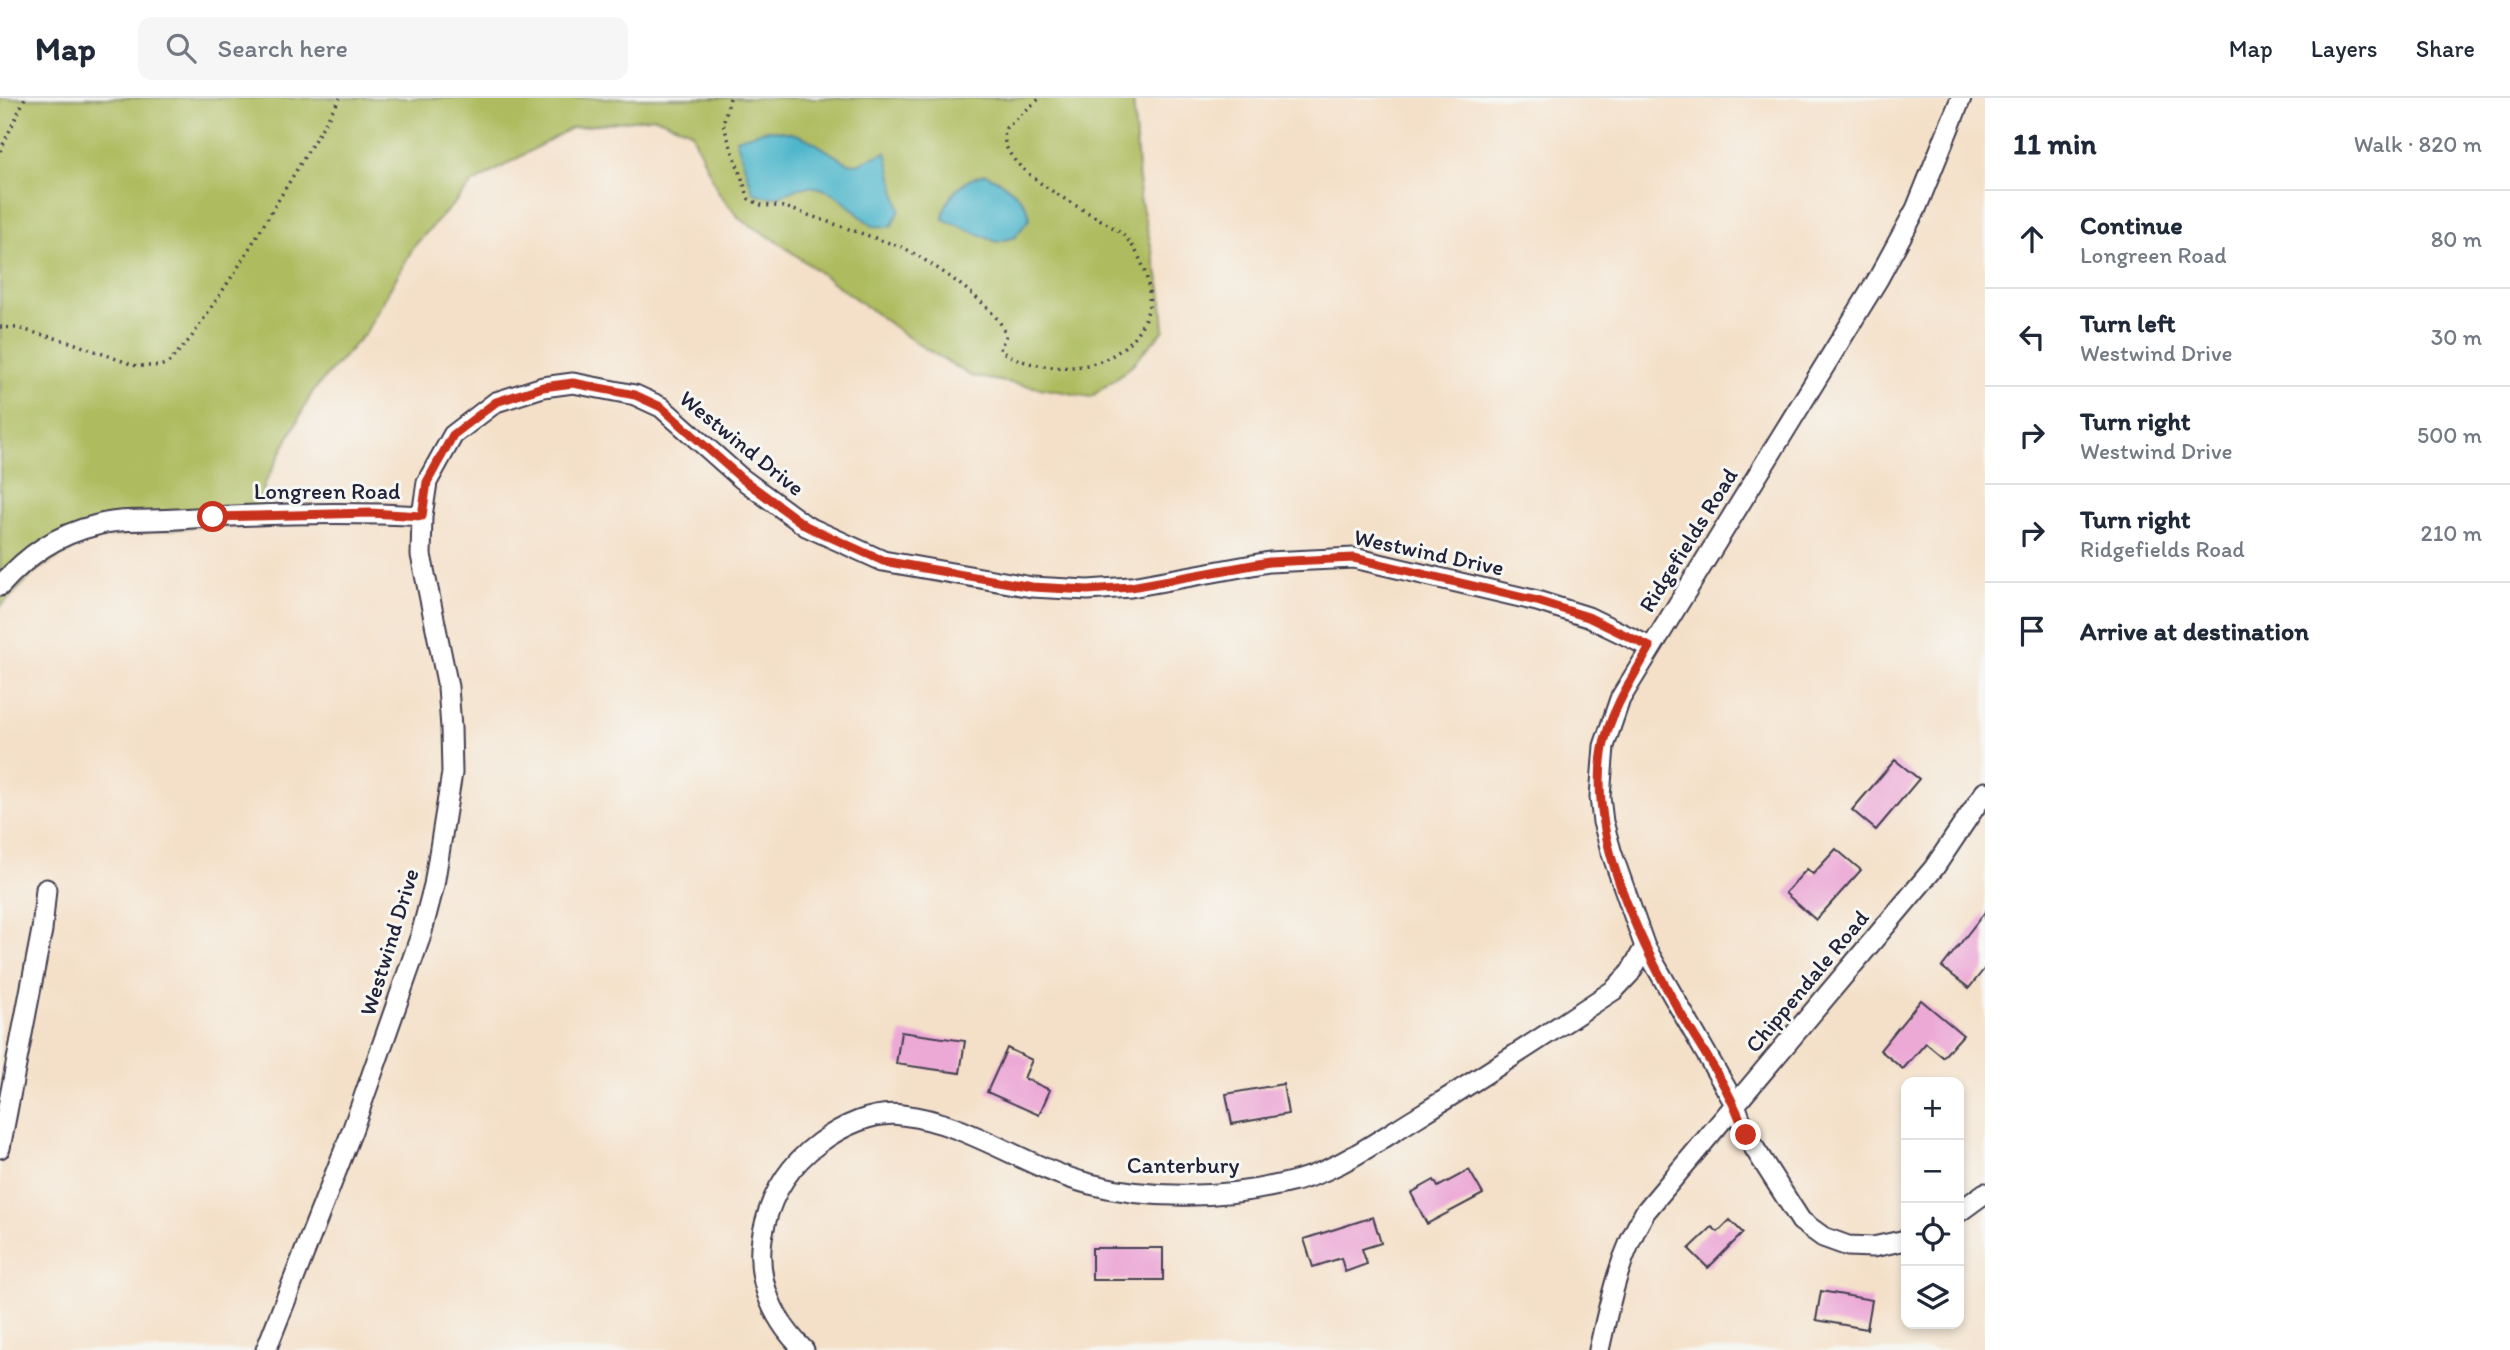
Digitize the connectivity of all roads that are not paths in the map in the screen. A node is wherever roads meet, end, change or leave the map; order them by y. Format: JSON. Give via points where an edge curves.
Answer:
{"nodes":[{"id":1,"x":1961,"y":98,"type":"edge"},
{"id":2,"x":422,"y":516,"type":"junction"},
{"id":3,"x":0,"y":586,"type":"edge"},
{"id":4,"x":1650,"y":647,"type":"junction"},
{"id":5,"x":1985,"y":792,"type":"edge"},
{"id":6,"x":46,"y":889,"type":"dead end"},
{"id":7,"x":1646,"y":947,"type":"junction"},
{"id":8,"x":1735,"y":1104,"type":"junction"},
{"id":9,"x":0,"y":1148,"type":"edge"},
{"id":10,"x":1985,"y":1193,"type":"edge"},
{"id":11,"x":1964,"y":1208,"type":"edge"},
{"id":12,"x":1901,"y":1242,"type":"edge"},
{"id":13,"x":273,"y":1348,"type":"edge"},
{"id":14,"x":804,"y":1350,"type":"edge"},
{"id":15,"x":1600,"y":1350,"type":"edge"}],
"edges":[{"from":1,"to":4,"type":"street","name":"Ridgefields Road","via":[[1916,209],[1878,279]]},
{"from":2,"to":3,"type":"street","name":"Longreen Road","via":[[370,513],[98,524],[27,556]]},
{"from":2,"to":4,"type":"street","name":"Westwind Drive","via":[[427,482],[453,435],[496,402],[573,383],[635,395],[661,407],[741,478],[806,526],[883,561],[1032,587],[1088,590],[1131,587],[1269,562],[1354,558],[1537,601],[1588,617]]},
{"from":2,"to":13,"type":"street","name":"Westwind Drive","via":[[421,555],[448,687],[452,773],[446,821],[421,935]]},
{"from":4,"to":7,"type":"street","name":"Ridgefields Road","via":[[1620,699],[1609,729],[1600,784],[1603,822]]},
{"from":5,"to":8,"type":"street","name":"Chippendale Road","via":[[1934,867]]},
{"from":6,"to":9,"type":"street","via":[[43,930]]},
{"from":7,"to":8,"type":"street","name":"Ridgefields Road"},
{"from":7,"to":14,"type":"street","name":"Canterbury","via":[[1614,990],[1345,1163],[1285,1184],[1205,1194],[1130,1193],[1055,1175],[945,1126],[902,1115],[873,1116],[850,1125],[802,1155],[772,1200],[764,1227],[762,1276],[769,1301],[783,1329]]},
{"from":8,"to":12,"type":"street","name":"Ridgefields Road","via":[[1746,1135],[1801,1222],[1822,1237],[1848,1246]]},
{"from":8,"to":15,"type":"street","name":"Chippendale Road","via":[[1653,1202],[1630,1238],[1610,1296]]},
{"from":10,"to":11,"type":"street"}]}
